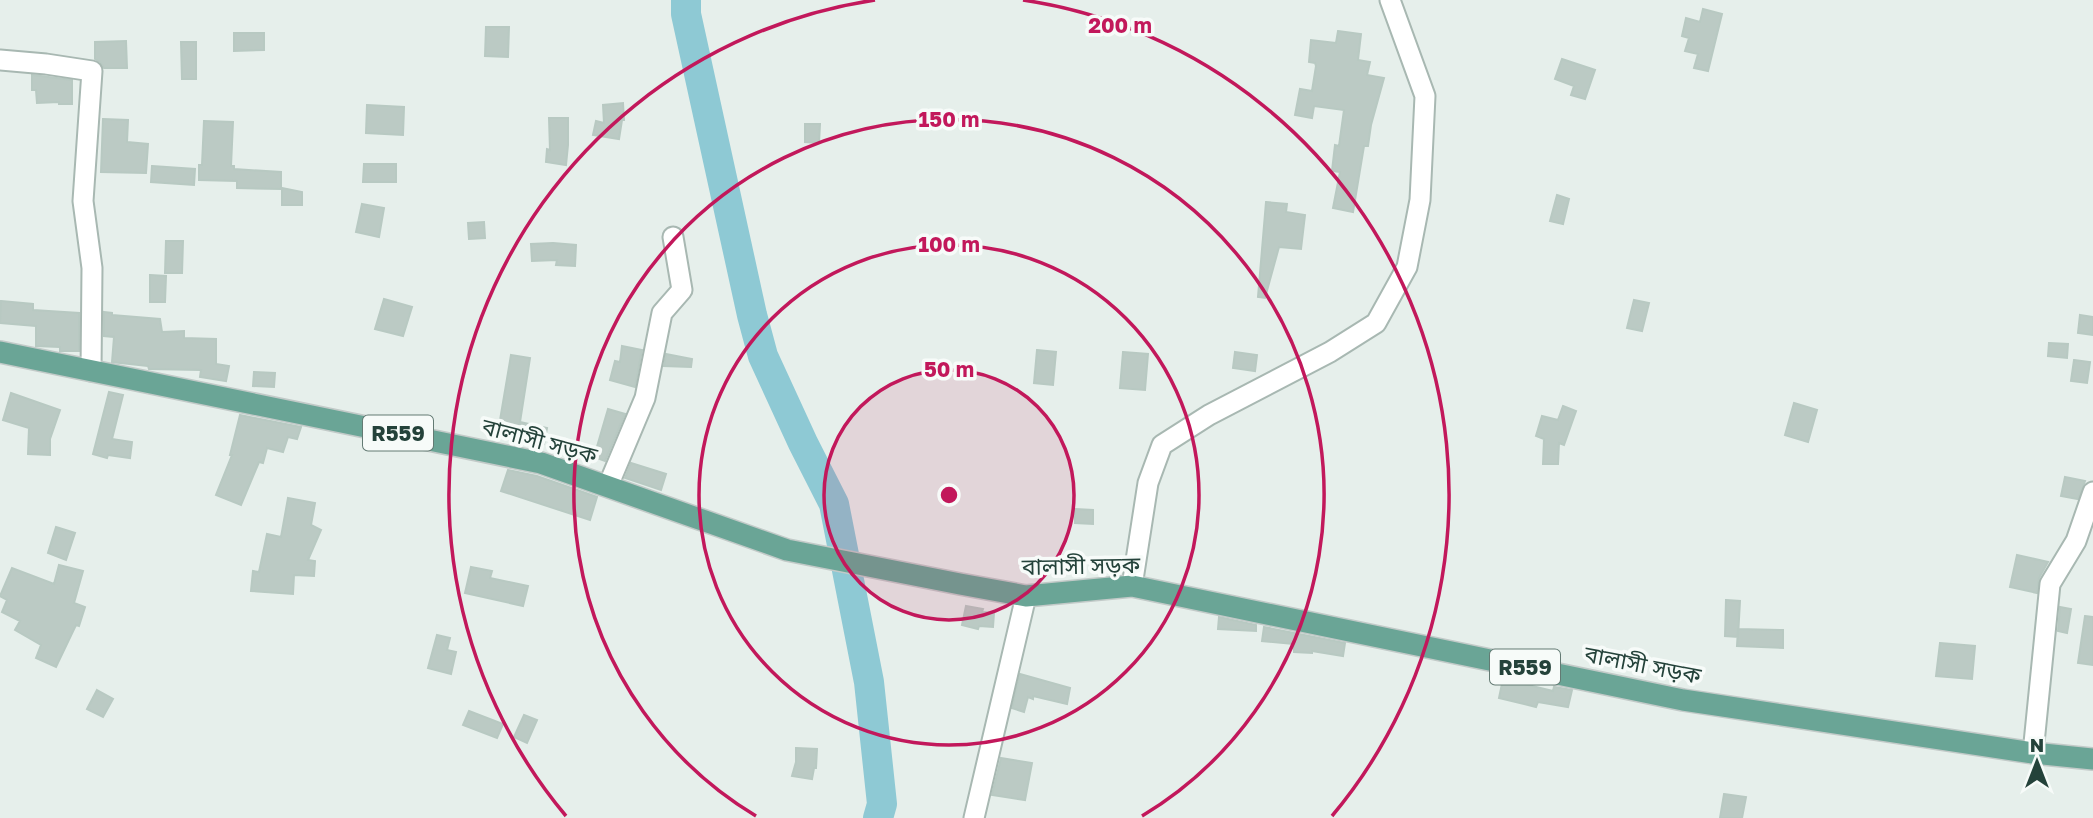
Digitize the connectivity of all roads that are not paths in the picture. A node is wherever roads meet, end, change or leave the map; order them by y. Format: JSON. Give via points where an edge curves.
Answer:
{"nodes":[{"id":1,"x":1390,"y":0,"type":"edge"},
{"id":2,"x":0,"y":60,"type":"edge"},
{"id":3,"x":673,"y":237,"type":"dead end"},
{"id":4,"x":0,"y":352,"type":"edge"},
{"id":5,"x":91,"y":371,"type":"junction"},
{"id":6,"x":608,"y":486,"type":"junction"},
{"id":7,"x":2093,"y":492,"type":"edge"},
{"id":8,"x":1132,"y":586,"type":"junction"},
{"id":9,"x":1026,"y":596,"type":"junction"},
{"id":10,"x":2033,"y":753,"type":"junction"},
{"id":11,"x":2093,"y":759,"type":"edge"},
{"id":12,"x":974,"y":818,"type":"edge"}],
"edges":[{"from":1,"to":8,"type":"street","via":[[1425,96],[1420,200],[1406,267],[1376,323],[1162,445],[1148,483]]},
{"from":2,"to":5,"type":"street","via":[[92,71],[83,201],[92,268]]},
{"from":3,"to":6,"type":"street","via":[[682,290],[662,313],[645,398]]},
{"from":4,"to":5,"type":"main road","name":"বালাসী সড়ক","number":"R559"},
{"from":5,"to":6,"type":"main road","name":"বালাসী সড়ক","number":"R559","via":[[541,463]]},
{"from":6,"to":9,"type":"main road","name":"বালাসী সড়ক","number":"R559","via":[[787,550]]},
{"from":7,"to":10,"type":"street","via":[[2076,541],[2050,584]]},
{"from":8,"to":9,"type":"main road","name":"বালাসী সড়ক","number":"R559"},
{"from":8,"to":10,"type":"main road","name":"বালাসী সড়ক","number":"R559","via":[[1683,700]]},
{"from":9,"to":12,"type":"street"},
{"from":10,"to":11,"type":"main road","name":"বালাসী সড়ক","number":"R559"}]}
